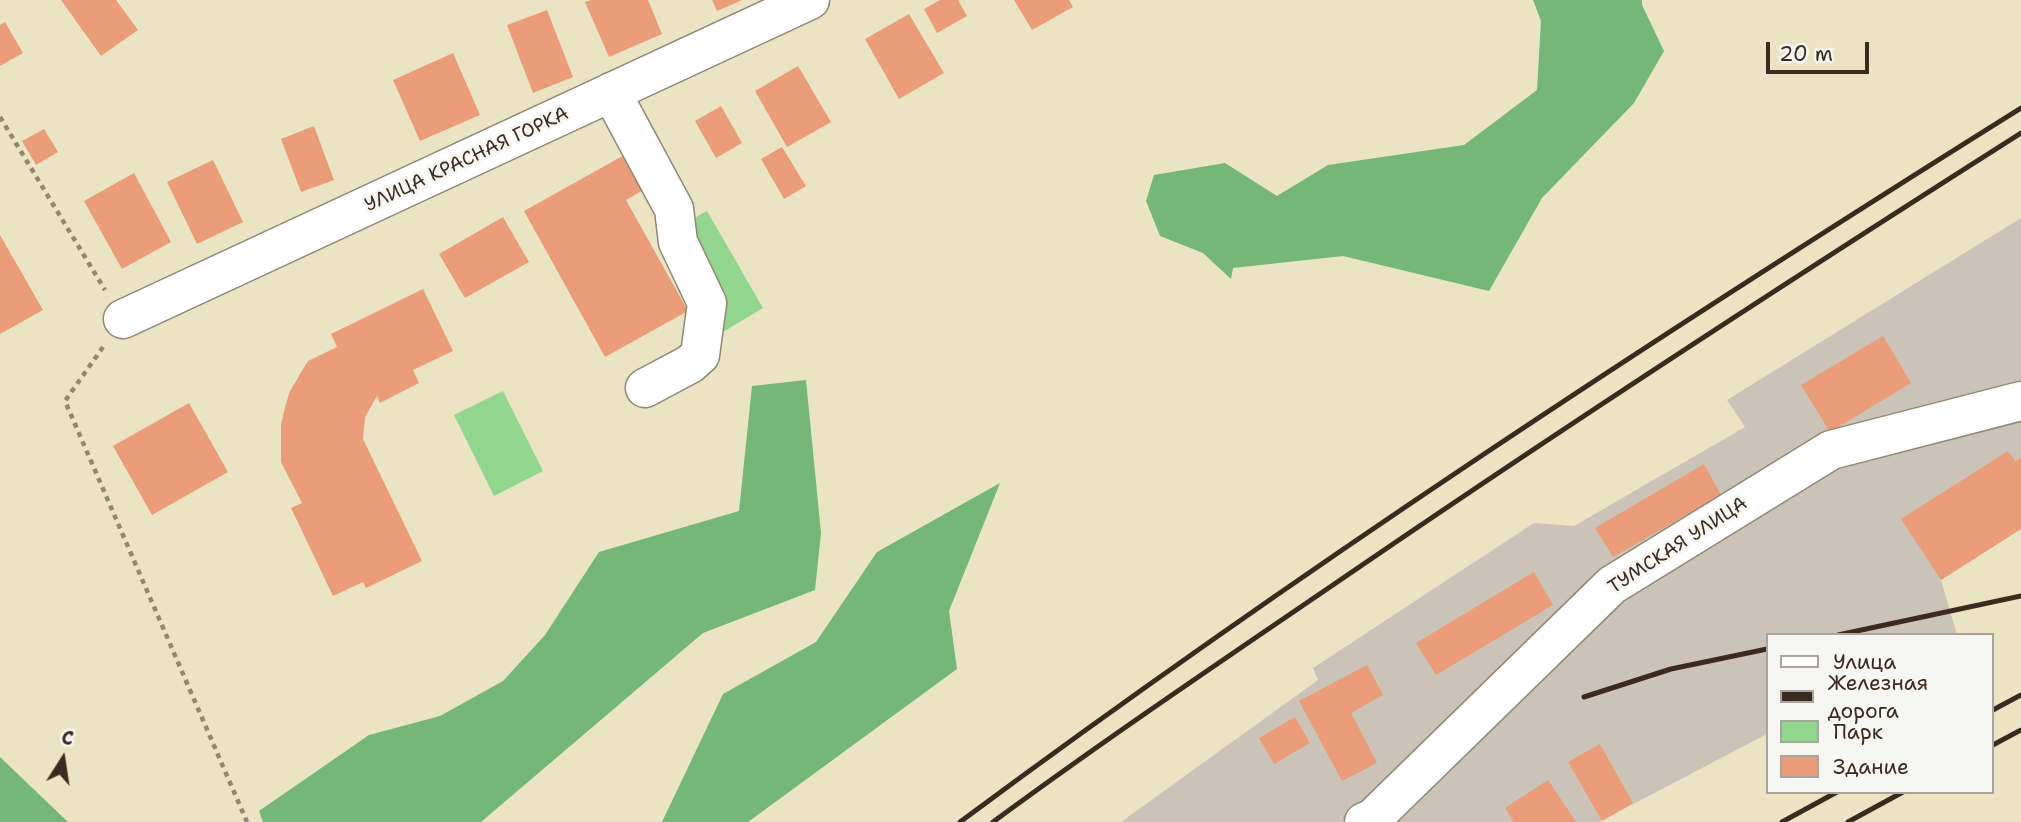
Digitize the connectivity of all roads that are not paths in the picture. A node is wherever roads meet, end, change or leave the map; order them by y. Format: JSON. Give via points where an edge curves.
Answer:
{"nodes":[{"id":1,"x":810,"y":0,"type":"edge"},
{"id":2,"x":611,"y":92,"type":"junction"},
{"id":3,"x":122,"y":319,"type":"road end"},
{"id":4,"x":646,"y":388,"type":"dead end"},
{"id":5,"x":2021,"y":401,"type":"edge"},
{"id":6,"x":1364,"y":822,"type":"edge"}],
"edges":[{"from":1,"to":2,"type":"street","name":"УЛИЦА КРАСНАЯ ГОРКА"},
{"from":2,"to":3,"type":"street","name":"УЛИЦА КРАСНАЯ ГОРКА"},
{"from":2,"to":4,"type":"street","via":[[671,201],[678,242],[707,303],[700,355]]},
{"from":5,"to":6,"type":"street","name":"ТУМСКАЯ УЛИЦА","via":[[1831,450],[1612,585]]}]}
